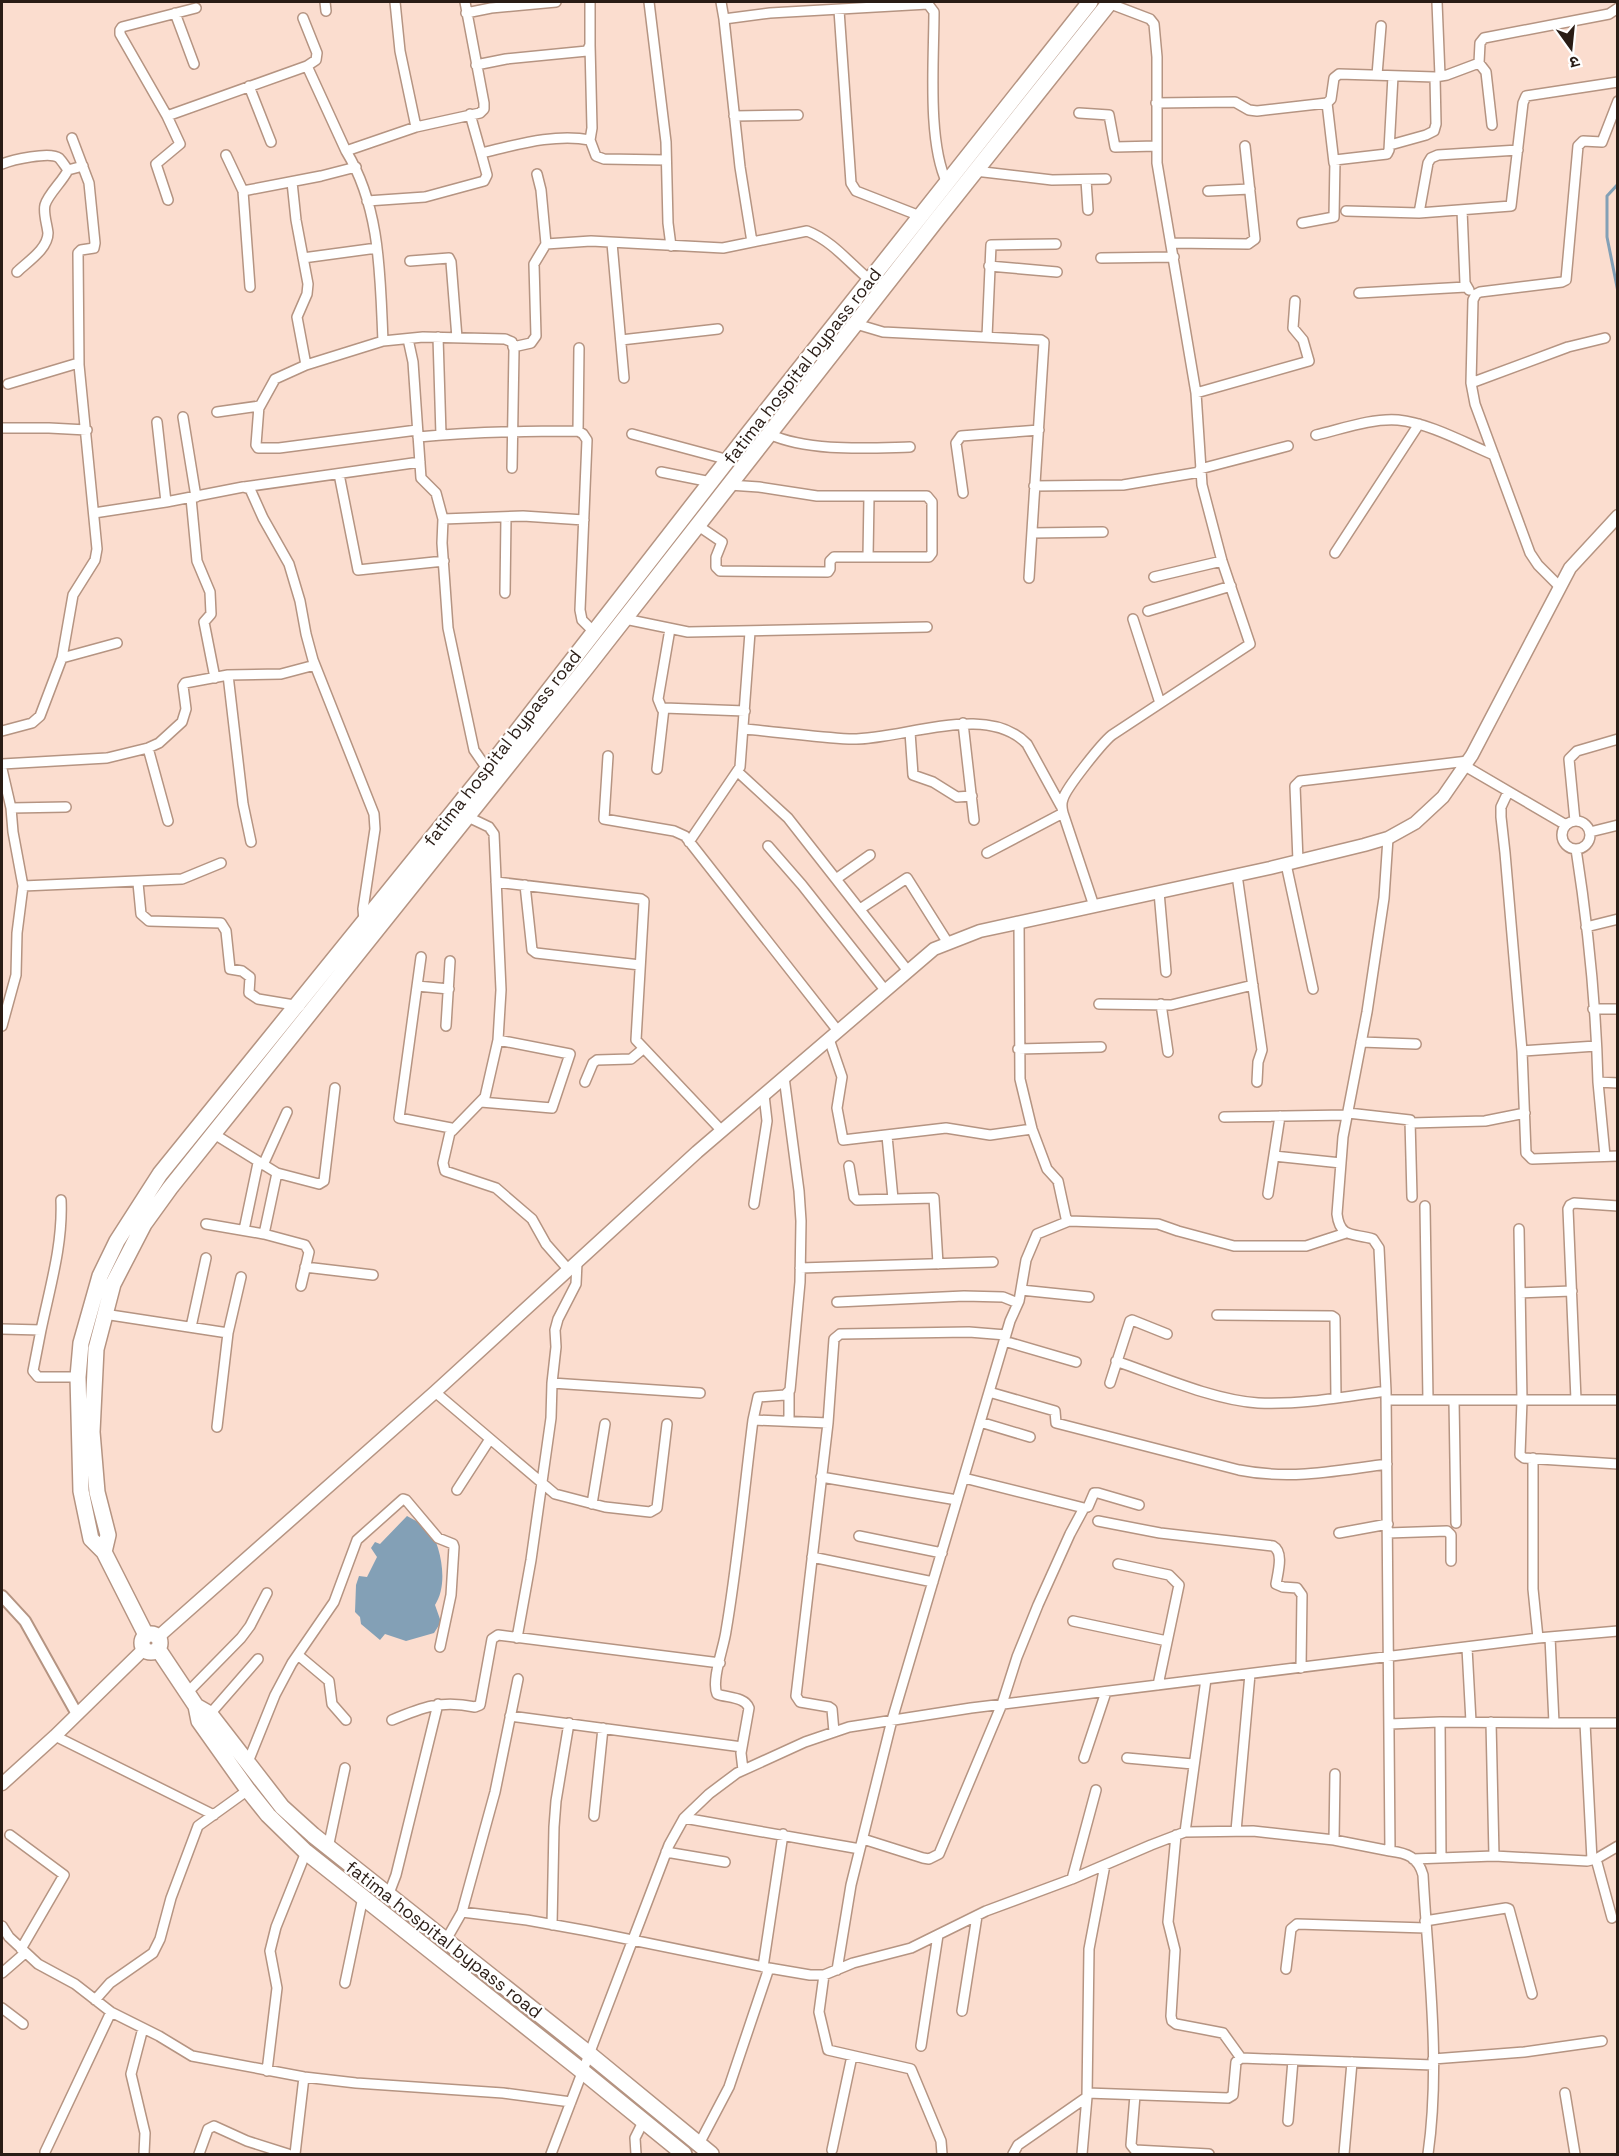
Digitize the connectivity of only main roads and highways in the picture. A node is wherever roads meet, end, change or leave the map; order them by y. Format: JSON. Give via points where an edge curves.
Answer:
{"nodes":[{"id":1,"x":1090,"y":2,"type":"edge"},
{"id":2,"x":1109,"y":2,"type":"edge"},
{"id":3,"x":1079,"y":28,"type":"junction"},
{"id":4,"x":1617,"y":516,"type":"edge"},
{"id":5,"x":573,"y":659,"type":"junction"},
{"id":6,"x":586,"y":668,"type":"junction"},
{"id":7,"x":492,"y":774,"type":"junction"},
{"id":8,"x":121,"y":1250,"type":"junction"},
{"id":9,"x":104,"y":1552,"type":"junction"},
{"id":10,"x":151,"y":1642,"type":"junction"},
{"id":11,"x":196,"y":1706,"type":"junction"},
{"id":12,"x":2,"y":1784,"type":"edge"},
{"id":13,"x":488,"y":1974,"type":"junction"},
{"id":14,"x":477,"y":1988,"type":"junction"},
{"id":15,"x":684,"y":2154,"type":"edge"},
{"id":16,"x":711,"y":2154,"type":"edge"}],
"edges":[{"from":1,"to":3,"type":"highway","name":"fatima hospital bypass road"},
{"from":2,"to":3,"type":"highway","name":"fatima hospital bypass road"},
{"from":3,"to":5,"type":"highway","name":"fatima hospital bypass road","via":[[920,216]]},
{"from":3,"to":6,"type":"highway","name":"fatima hospital bypass road","via":[[975,171]]},
{"from":4,"to":10,"type":"main road","via":[[1570,568],[1466,764],[1443,797],[1414,823],[1388,838],[980,931],[934,949],[722,1131],[435,1392]]},
{"from":5,"to":6,"type":"highway"},
{"from":5,"to":7,"type":"highway","name":"fatima hospital bypass road"},
{"from":6,"to":7,"type":"highway","name":"fatima hospital bypass road"},
{"from":7,"to":8,"type":"highway","name":"fatima hospital bypass road","via":[[468,817]]},
{"from":7,"to":8,"type":"highway","name":"fatima hospital bypass road","via":[[364,921],[160,1174]]},
{"from":8,"to":9,"type":"highway","name":"fatima hospital bypass road","via":[[96,1349],[92,1432],[97,1492],[108,1535]]},
{"from":8,"to":9,"type":"highway","name":"fatima hospital bypass road","via":[[100,1276],[81,1343],[78,1377],[81,1491],[91,1539]]},
{"from":9,"to":10,"type":"highway","name":"fatima hospital bypass road"},
{"from":10,"to":11,"type":"highway","name":"fatima hospital bypass road"},
{"from":10,"to":12,"type":"main road"},
{"from":11,"to":13,"type":"highway","name":"fatima hospital bypass road","via":[[210,1714],[282,1807]]},
{"from":11,"to":14,"type":"highway","name":"fatima hospital bypass road","via":[[199,1721],[268,1815],[306,1852]]},
{"from":13,"to":14,"type":"highway"},
{"from":13,"to":16,"type":"highway","name":"fatima hospital bypass road"},
{"from":14,"to":15,"type":"highway","name":"fatima hospital bypass road"}]}
